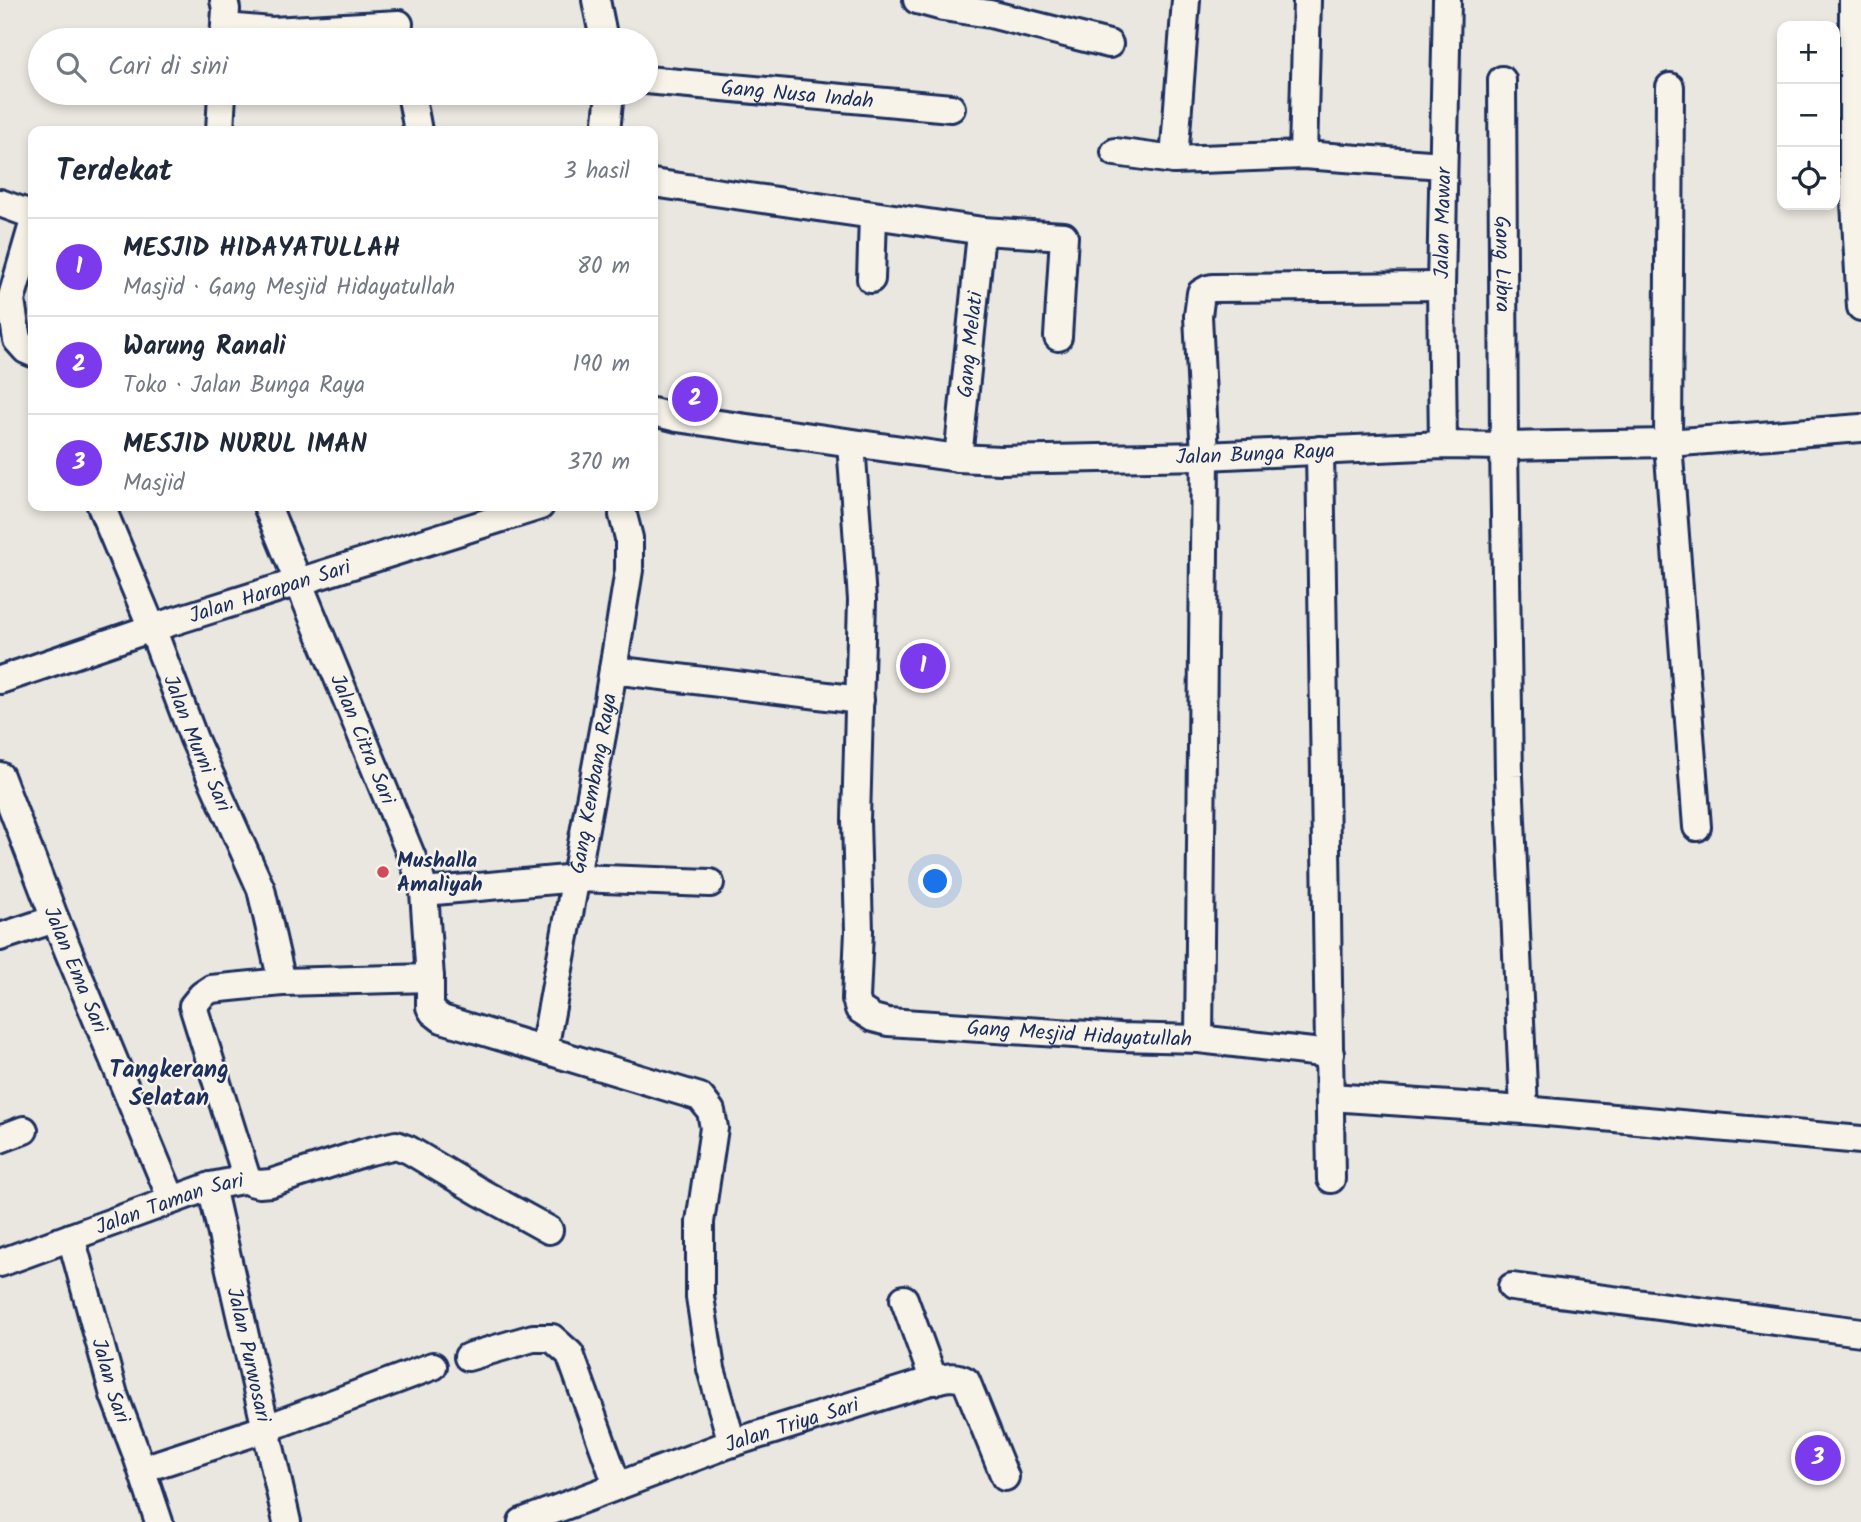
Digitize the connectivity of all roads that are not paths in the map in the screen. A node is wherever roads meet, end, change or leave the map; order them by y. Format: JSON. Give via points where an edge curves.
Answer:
{"nodes":[{"id":1,"x":224,"y":0,"type":"edge"},
{"id":2,"x":596,"y":0,"type":"edge"},
{"id":3,"x":916,"y":0,"type":"edge"},
{"id":4,"x":1186,"y":0,"type":"edge"},
{"id":5,"x":1307,"y":0,"type":"edge"},
{"id":6,"x":1447,"y":0,"type":"edge"},
{"id":7,"x":1853,"y":0,"type":"edge"},
{"id":8,"x":399,"y":21,"type":"edge"},
{"id":9,"x":225,"y":28,"type":"edge"},
{"id":10,"x":310,"y":28,"type":"edge"},
{"id":11,"x":602,"y":28,"type":"edge"},
{"id":12,"x":1109,"y":44,"type":"dead end"},
{"id":13,"x":658,"y":80,"type":"edge"},
{"id":14,"x":1502,"y":80,"type":"dead end"},
{"id":15,"x":1670,"y":87,"type":"dead end"},
{"id":16,"x":221,"y":105,"type":"edge"},
{"id":17,"x":413,"y":105,"type":"edge"},
{"id":18,"x":609,"y":105,"type":"edge"},
{"id":19,"x":951,"y":108,"type":"dead end"},
{"id":20,"x":219,"y":126,"type":"edge"},
{"id":21,"x":417,"y":126,"type":"edge"},
{"id":22,"x":607,"y":126,"type":"edge"},
{"id":23,"x":1115,"y":152,"type":"dead end"},
{"id":24,"x":1303,"y":155,"type":"junction"},
{"id":25,"x":1174,"y":160,"type":"junction"},
{"id":26,"x":1443,"y":165,"type":"junction"},
{"id":27,"x":658,"y":184,"type":"edge"},
{"id":28,"x":0,"y":203,"type":"edge"},
{"id":29,"x":28,"y":213,"type":"edge"},
{"id":30,"x":873,"y":216,"type":"junction"},
{"id":31,"x":983,"y":231,"type":"junction"},
{"id":32,"x":28,"y":240,"type":"edge"},
{"id":33,"x":871,"y":279,"type":"dead end"},
{"id":34,"x":1441,"y":286,"type":"junction"},
{"id":35,"x":1861,"y":307,"type":"edge"},
{"id":36,"x":1058,"y":337,"type":"dead end"},
{"id":37,"x":28,"y":351,"type":"edge"},
{"id":38,"x":658,"y":413,"type":"edge"},
{"id":39,"x":1861,"y":428,"type":"edge"},
{"id":40,"x":850,"y":443,"type":"junction"},
{"id":41,"x":1668,"y":443,"type":"junction"},
{"id":42,"x":1443,"y":445,"type":"junction"},
{"id":43,"x":1504,"y":446,"type":"junction"},
{"id":44,"x":1320,"y":450,"type":"junction"},
{"id":45,"x":1205,"y":456,"type":"junction"},
{"id":46,"x":957,"y":458,"type":"junction"},
{"id":47,"x":102,"y":511,"type":"edge"},
{"id":48,"x":269,"y":511,"type":"edge"},
{"id":49,"x":524,"y":511,"type":"edge"},
{"id":50,"x":623,"y":515,"type":"dead end"},
{"id":51,"x":297,"y":582,"type":"junction"},
{"id":52,"x":152,"y":628,"type":"junction"},
{"id":53,"x":613,"y":670,"type":"junction"},
{"id":54,"x":0,"y":680,"type":"edge"},
{"id":55,"x":860,"y":700,"type":"junction"},
{"id":56,"x":0,"y":776,"type":"edge"},
{"id":57,"x":1697,"y":827,"type":"dead end"},
{"id":58,"x":577,"y":878,"type":"junction"},
{"id":59,"x":710,"y":883,"type":"dead end"},
{"id":60,"x":424,"y":892,"type":"junction"},
{"id":61,"x":55,"y":919,"type":"junction"},
{"id":62,"x":0,"y":937,"type":"edge"},
{"id":63,"x":430,"y":978,"type":"junction"},
{"id":64,"x":282,"y":982,"type":"junction"},
{"id":65,"x":1199,"y":1039,"type":"junction"},
{"id":66,"x":544,"y":1050,"type":"junction"},
{"id":67,"x":1331,"y":1054,"type":"junction"},
{"id":68,"x":1330,"y":1097,"type":"junction"},
{"id":69,"x":1524,"y":1110,"type":"junction"},
{"id":70,"x":1861,"y":1140,"type":"edge"},
{"id":71,"x":247,"y":1179,"type":"junction"},
{"id":72,"x":1331,"y":1179,"type":"dead end"},
{"id":73,"x":211,"y":1186,"type":"junction"},
{"id":74,"x":172,"y":1200,"type":"junction"},
{"id":75,"x":549,"y":1230,"type":"dead end"},
{"id":76,"x":71,"y":1237,"type":"junction"},
{"id":77,"x":0,"y":1263,"type":"edge"},
{"id":78,"x":1512,"y":1287,"type":"dead end"},
{"id":79,"x":904,"y":1299,"type":"dead end"},
{"id":80,"x":1861,"y":1332,"type":"edge"},
{"id":81,"x":468,"y":1357,"type":"dead end"},
{"id":82,"x":433,"y":1366,"type":"dead end"},
{"id":83,"x":934,"y":1381,"type":"junction"},
{"id":84,"x":267,"y":1428,"type":"junction"},
{"id":85,"x":732,"y":1443,"type":"junction"},
{"id":86,"x":158,"y":1464,"type":"dead end"},
{"id":87,"x":1005,"y":1477,"type":"dead end"},
{"id":88,"x":617,"y":1485,"type":"junction"},
{"id":89,"x":159,"y":1522,"type":"edge"},
{"id":90,"x":287,"y":1522,"type":"edge"},
{"id":91,"x":522,"y":1522,"type":"edge"}],
"edges":[{"from":1,"to":9,"type":"street"},
{"from":2,"to":11,"type":"street"},
{"from":3,"to":12,"type":"street"},
{"from":4,"to":25,"type":"street"},
{"from":5,"to":24,"type":"street"},
{"from":6,"to":26,"type":"street","name":"Jalan Mawar"},
{"from":7,"to":35,"type":"street","via":[[1853,167]]},
{"from":8,"to":10,"type":"street"},
{"from":13,"to":19,"type":"street","name":"Gang Nusa Indah"},
{"from":14,"to":43,"type":"street","name":"Gang Libra"},
{"from":15,"to":41,"type":"street"},
{"from":16,"to":20,"type":"street"},
{"from":17,"to":21,"type":"street"},
{"from":18,"to":22,"type":"street"},
{"from":23,"to":25,"type":"street"},
{"from":24,"to":25,"type":"street"},
{"from":24,"to":26,"type":"street"},
{"from":26,"to":34,"type":"street","name":"Jalan Mawar"},
{"from":27,"to":30,"type":"street"},
{"from":28,"to":29,"type":"street"},
{"from":30,"to":31,"type":"street"},
{"from":30,"to":33,"type":"street"},
{"from":31,"to":36,"type":"street","via":[[1064,236]]},
{"from":31,"to":46,"type":"street","name":"Gang Melati"},
{"from":32,"to":37,"type":"street","via":[[11,300],[16,340]]},
{"from":34,"to":42,"type":"street","name":"Jalan Mawar"},
{"from":34,"to":45,"type":"street","name":"Gang Mesjid Hidayatullah","via":[[1204,290],[1198,316]]},
{"from":38,"to":40,"type":"street","name":"Jalan Bunga Raya"},
{"from":39,"to":41,"type":"street","name":"Jalan Bunga Raya"},
{"from":40,"to":46,"type":"street","name":"Jalan Bunga Raya"},
{"from":40,"to":55,"type":"street","name":"Gang Mesjid Hidayatullah","via":[[862,600]]},
{"from":41,"to":43,"type":"street","name":"Jalan Bunga Raya"},
{"from":41,"to":57,"type":"street"},
{"from":42,"to":43,"type":"street","name":"Jalan Bunga Raya"},
{"from":42,"to":44,"type":"street","name":"Jalan Bunga Raya"},
{"from":43,"to":69,"type":"street","name":"Gang Libra","via":[[1509,776]]},
{"from":44,"to":45,"type":"street","name":"Jalan Bunga Raya"},
{"from":44,"to":67,"type":"street"},
{"from":45,"to":46,"type":"street","name":"Jalan Bunga Raya"},
{"from":45,"to":65,"type":"street","name":"Gang Mesjid Hidayatullah"},
{"from":47,"to":52,"type":"street","name":"Jalan Murni Sari"},
{"from":48,"to":51,"type":"street","name":"Jalan Citra Sari"},
{"from":49,"to":51,"type":"street","name":"Jalan Harapan Sari"},
{"from":50,"to":53,"type":"street","name":"Gang Kembang Raya","via":[[629,570]]},
{"from":51,"to":52,"type":"street","name":"Jalan Harapan Sari"},
{"from":51,"to":60,"type":"street","name":"Jalan Citra Sari"},
{"from":52,"to":54,"type":"street","name":"Jalan Harapan Sari"},
{"from":52,"to":64,"type":"street","name":"Jalan Murni Sari","via":[[194,739],[261,890]]},
{"from":53,"to":55,"type":"street"},
{"from":53,"to":58,"type":"street","name":"Gang Kembang Raya"},
{"from":55,"to":65,"type":"street","name":"Gang Mesjid Hidayatullah","via":[[856,820],[859,1009],[888,1022]]},
{"from":56,"to":61,"type":"street","name":"Jalan Ema Sari"},
{"from":58,"to":59,"type":"street"},
{"from":58,"to":60,"type":"street"},
{"from":58,"to":66,"type":"street","name":"Gang Kembang Raya"},
{"from":60,"to":63,"type":"street","name":"Jalan Citra Sari"},
{"from":61,"to":62,"type":"street"},
{"from":61,"to":74,"type":"street","name":"Jalan Ema Sari"},
{"from":63,"to":64,"type":"street"},
{"from":63,"to":66,"type":"street","name":"Jalan Citra Sari","via":[[430,1007],[442,1019]]},
{"from":64,"to":71,"type":"street","name":"Jalan Taman Sari","via":[[211,989],[193,1006]]},
{"from":65,"to":67,"type":"street"},
{"from":66,"to":85,"type":"street","via":[[700,1097],[711,1111],[714,1128],[700,1222],[700,1297],[711,1369]]},
{"from":67,"to":68,"type":"street"},
{"from":68,"to":69,"type":"street"},
{"from":68,"to":72,"type":"street"},
{"from":69,"to":70,"type":"street"},
{"from":71,"to":73,"type":"street","name":"Jalan Taman Sari"},
{"from":71,"to":75,"type":"street","via":[[271,1183],[396,1145]]},
{"from":73,"to":74,"type":"street","name":"Jalan Taman Sari"},
{"from":73,"to":84,"type":"street","name":"Jalan Purwosari"},
{"from":74,"to":76,"type":"street","name":"Jalan Taman Sari"},
{"from":76,"to":77,"type":"street","name":"Jalan Taman Sari"},
{"from":76,"to":89,"type":"street","name":"Jalan Sari","via":[[114,1395]]},
{"from":78,"to":80,"type":"street"},
{"from":79,"to":83,"type":"street"},
{"from":81,"to":88,"type":"street","via":[[533,1338],[552,1338],[570,1354]]},
{"from":82,"to":84,"type":"street"},
{"from":83,"to":85,"type":"street","name":"Jalan Triya Sari"},
{"from":83,"to":87,"type":"street","name":"Jalan Triya Sari","via":[[960,1377],[966,1381]]},
{"from":84,"to":86,"type":"street"},
{"from":84,"to":90,"type":"street","name":"Jalan Purwosari"},
{"from":85,"to":88,"type":"street","name":"Jalan Triya Sari"},
{"from":88,"to":91,"type":"street","name":"Jalan Triya Sari"}]}
